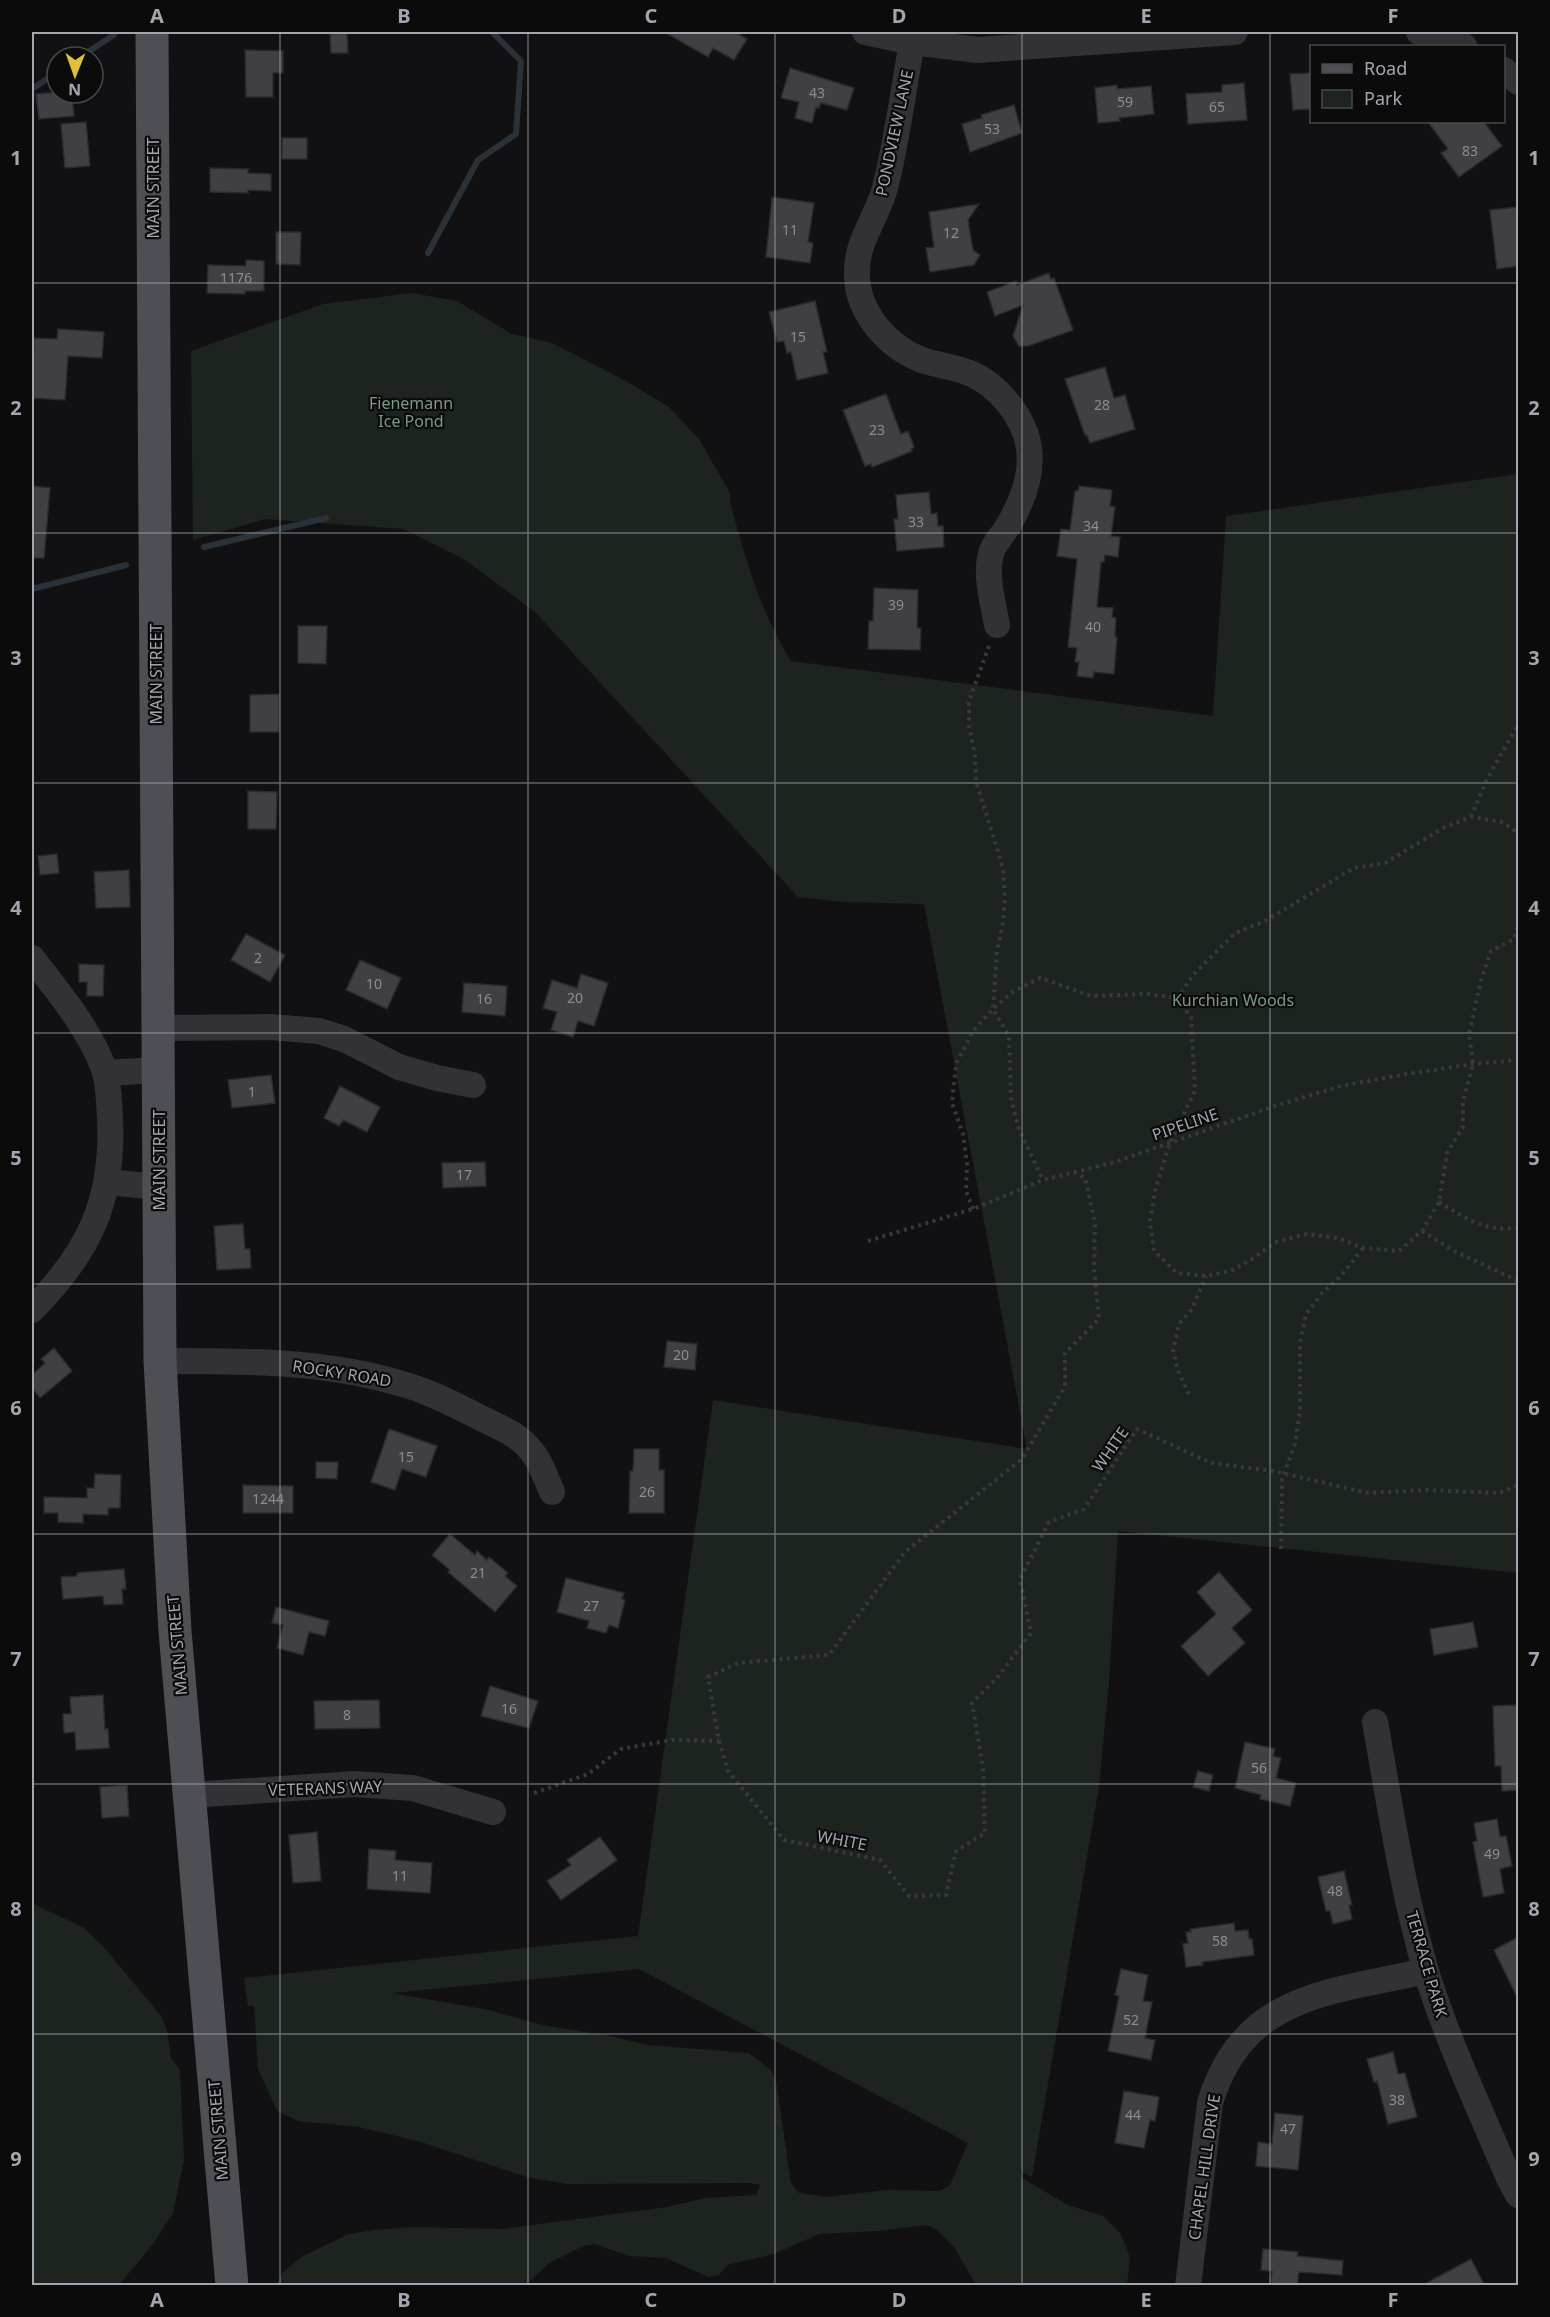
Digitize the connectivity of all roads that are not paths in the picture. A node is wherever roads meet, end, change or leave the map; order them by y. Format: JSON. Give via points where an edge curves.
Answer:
{"nodes":[{"id":1,"x":152,"y":32,"type":"edge"},
{"id":2,"x":866,"y":32,"type":"edge"},
{"id":3,"x":1235,"y":32,"type":"edge"},
{"id":4,"x":1419,"y":32,"type":"edge"},
{"id":5,"x":913,"y":37,"type":"edge"},
{"id":6,"x":1462,"y":45,"type":"edge"},
{"id":7,"x":1505,"y":71,"type":"edge"},
{"id":8,"x":1518,"y":81,"type":"edge"},
{"id":9,"x":997,"y":625,"type":"road end"},
{"id":10,"x":32,"y":958,"type":"edge"},
{"id":11,"x":158,"y":1028,"type":"junction"},
{"id":12,"x":159,"y":1070,"type":"junction"},
{"id":13,"x":105,"y":1073,"type":"junction"},
{"id":14,"x":473,"y":1085,"type":"dead end"},
{"id":15,"x":106,"y":1182,"type":"junction"},
{"id":16,"x":159,"y":1187,"type":"junction"},
{"id":17,"x":32,"y":1310,"type":"edge"},
{"id":18,"x":160,"y":1361,"type":"junction"},
{"id":19,"x":552,"y":1492,"type":"dead end"},
{"id":20,"x":1375,"y":1722,"type":"dead end"},
{"id":21,"x":190,"y":1795,"type":"junction"},
{"id":22,"x":493,"y":1812,"type":"dead end"},
{"id":23,"x":1426,"y":1971,"type":"junction"},
{"id":24,"x":1518,"y":2195,"type":"edge"},
{"id":25,"x":232,"y":2286,"type":"edge"},
{"id":26,"x":1188,"y":2286,"type":"edge"}],
"edges":[{"from":1,"to":11,"type":"main road","name":"MAIN STREET"},
{"from":2,"to":5,"type":"street"},
{"from":3,"to":5,"type":"street","via":[[1008,49],[954,48]]},
{"from":4,"to":6,"type":"street"},
{"from":5,"to":9,"type":"street","name":"PONDVIEW LANE","via":[[885,187],[859,251],[858,287],[866,309],[891,341],[916,357],[974,374],[1005,399],[1026,435],[1030,458],[1026,488],[991,558]]},
{"from":7,"to":8,"type":"street"},
{"from":10,"to":13,"type":"street","via":[[84,1032]]},
{"from":11,"to":12,"type":"main road","name":"MAIN STREET"},
{"from":11,"to":14,"type":"street","via":[[271,1027],[320,1031],[399,1067]]},
{"from":12,"to":13,"type":"street"},
{"from":12,"to":16,"type":"main road","name":"MAIN STREET"},
{"from":13,"to":15,"type":"street","via":[[110,1128]]},
{"from":15,"to":16,"type":"street"},
{"from":15,"to":17,"type":"street","via":[[97,1218],[84,1245]]},
{"from":16,"to":18,"type":"main road","name":"MAIN STREET"},
{"from":18,"to":19,"type":"street","name":"ROCKY ROAD","via":[[304,1364],[402,1383],[518,1438],[537,1459]]},
{"from":18,"to":21,"type":"main road","name":"MAIN STREET","via":[[174,1620]]},
{"from":20,"to":23,"type":"street","name":"TERRACE PARK","via":[[1402,1875]]},
{"from":21,"to":22,"type":"street","name":"VETERANS WAY","via":[[355,1784],[413,1788]]},
{"from":21,"to":25,"type":"main road","name":"MAIN STREET"},
{"from":23,"to":24,"type":"street","name":"TERRACE PARK","via":[[1450,2040]]},
{"from":23,"to":26,"type":"street","name":"CHAPEL HILL DRIVE","via":[[1291,2004],[1266,2019],[1235,2050],[1210,2103]]}]}
